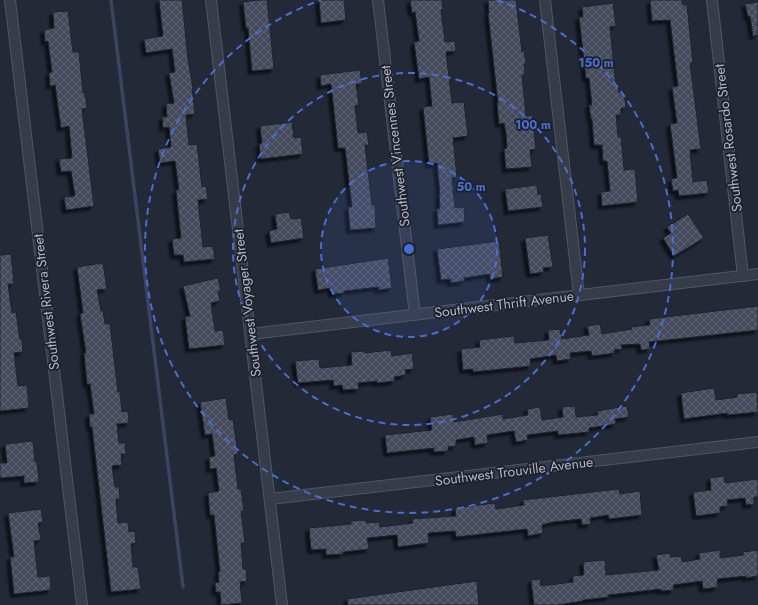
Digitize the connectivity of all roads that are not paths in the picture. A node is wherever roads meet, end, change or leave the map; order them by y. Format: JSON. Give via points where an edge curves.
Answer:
{"nodes":[{"id":1,"x":10,"y":0,"type":"edge"},
{"id":2,"x":211,"y":0,"type":"edge"},
{"id":3,"x":378,"y":0,"type":"edge"},
{"id":4,"x":544,"y":0,"type":"edge"},
{"id":5,"x":712,"y":0,"type":"edge"},
{"id":6,"x":758,"y":274,"type":"edge"},
{"id":7,"x":743,"y":276,"type":"junction"},
{"id":8,"x":579,"y":295,"type":"junction"},
{"id":9,"x":415,"y":315,"type":"junction"},
{"id":10,"x":251,"y":334,"type":"junction"},
{"id":11,"x":758,"y":442,"type":"edge"},
{"id":12,"x":270,"y":499,"type":"junction"},
{"id":13,"x":82,"y":605,"type":"edge"},
{"id":14,"x":282,"y":605,"type":"edge"}],
"edges":[{"from":1,"to":13,"type":"street","name":"Southwest Rivera Street"},
{"from":2,"to":10,"type":"street","name":"Southwest Voyager Street"},
{"from":3,"to":9,"type":"street","name":"Southwest Vincennes Street"},
{"from":4,"to":8,"type":"street"},
{"from":5,"to":7,"type":"street","name":"Southwest Rosardo Street"},
{"from":6,"to":7,"type":"street","name":"Southwest Thrift Avenue"},
{"from":7,"to":8,"type":"street","name":"Southwest Thrift Avenue"},
{"from":8,"to":9,"type":"street","name":"Southwest Thrift Avenue"},
{"from":9,"to":10,"type":"street","name":"Southwest Thrift Avenue"},
{"from":10,"to":12,"type":"street","name":"Southwest Voyager Street"},
{"from":11,"to":12,"type":"street","name":"Southwest Trouville Avenue"},
{"from":12,"to":14,"type":"street","name":"Southwest Voyager Street"}]}
